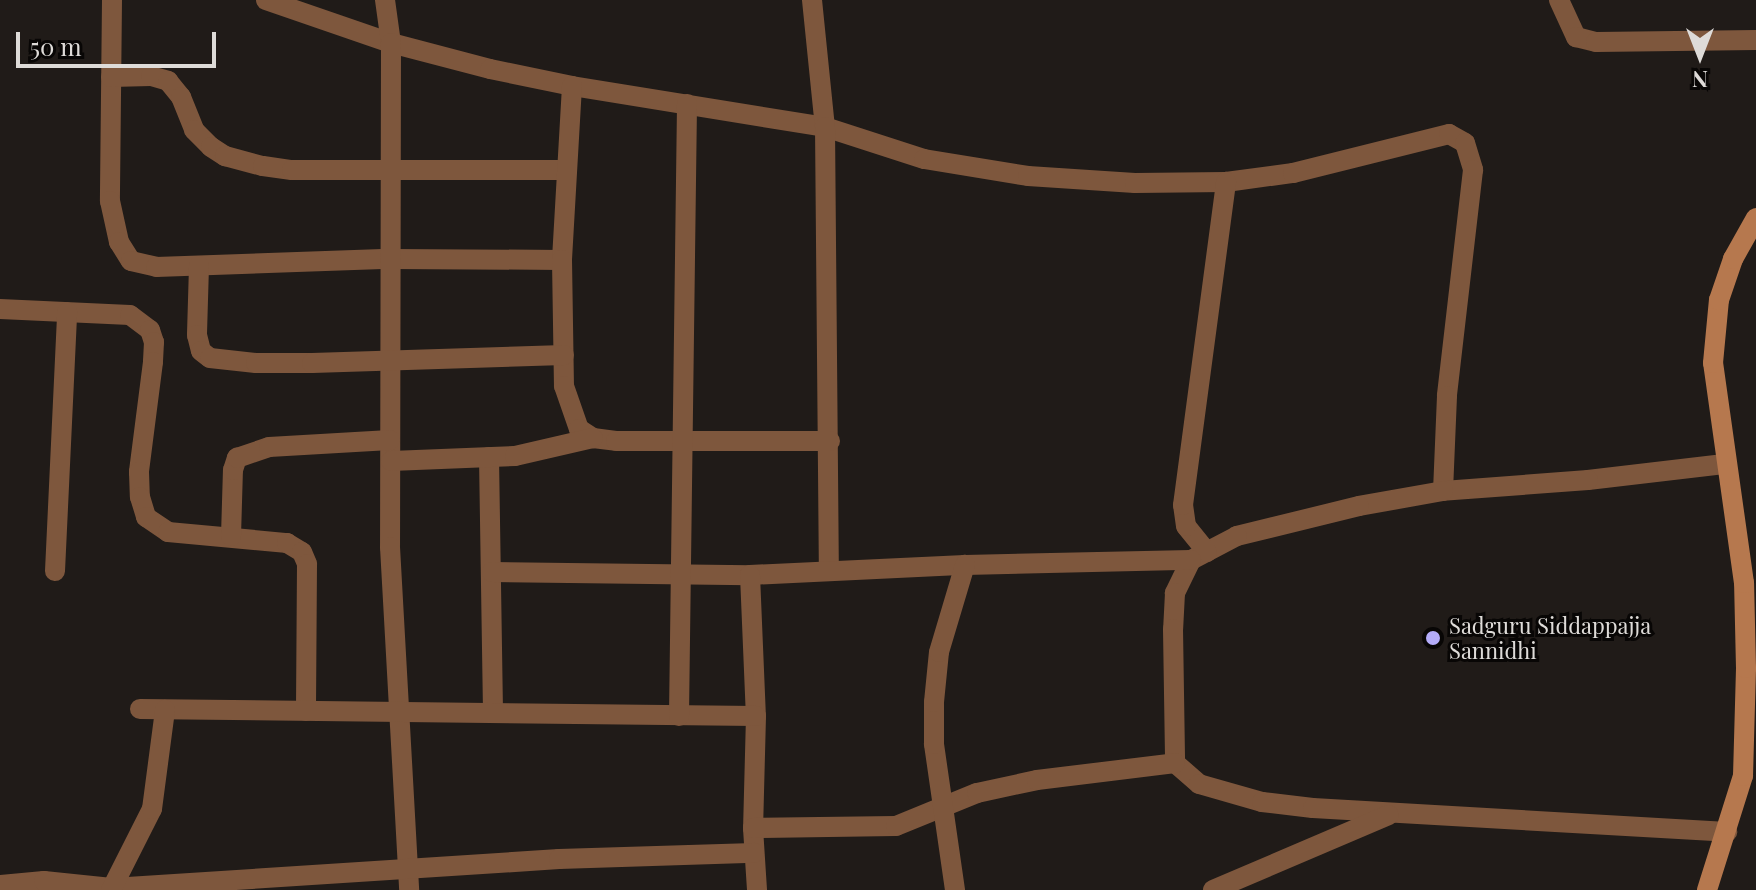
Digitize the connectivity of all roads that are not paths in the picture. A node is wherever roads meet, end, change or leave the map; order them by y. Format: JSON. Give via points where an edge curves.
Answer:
{"nodes":[{"id":1,"x":112,"y":0,"type":"edge"},
{"id":2,"x":266,"y":0,"type":"edge"},
{"id":3,"x":385,"y":0,"type":"edge"},
{"id":4,"x":812,"y":0,"type":"edge"},
{"id":5,"x":1559,"y":0,"type":"edge"},
{"id":6,"x":1756,"y":40,"type":"edge"},
{"id":7,"x":391,"y":43,"type":"junction"},
{"id":8,"x":111,"y":77,"type":"junction"},
{"id":9,"x":572,"y":86,"type":"junction"},
{"id":10,"x":687,"y":104,"type":"junction"},
{"id":11,"x":825,"y":127,"type":"junction"},
{"id":12,"x":567,"y":170,"type":"junction"},
{"id":13,"x":390,"y":171,"type":"junction"},
{"id":14,"x":1226,"y":182,"type":"junction"},
{"id":15,"x":1756,"y":218,"type":"edge"},
{"id":16,"x":390,"y":259,"type":"junction"},
{"id":17,"x":562,"y":260,"type":"junction"},
{"id":18,"x":199,"y":266,"type":"junction"},
{"id":19,"x":0,"y":309,"type":"edge"},
{"id":20,"x":67,"y":312,"type":"junction"},
{"id":21,"x":564,"y":355,"type":"junction"},
{"id":22,"x":389,"y":360,"type":"junction"},
{"id":23,"x":593,"y":438,"type":"junction"},
{"id":24,"x":830,"y":441,"type":"junction"},
{"id":25,"x":684,"y":443,"type":"junction"},
{"id":26,"x":390,"y":451,"type":"junction"},
{"id":27,"x":489,"y":457,"type":"junction"},
{"id":28,"x":1724,"y":464,"type":"junction"},
{"id":29,"x":1443,"y":491,"type":"junction"},
{"id":30,"x":231,"y":536,"type":"junction"},
{"id":31,"x":1199,"y":556,"type":"junction"},
{"id":32,"x":965,"y":565,"type":"junction"},
{"id":33,"x":55,"y":571,"type":"dead end"},
{"id":34,"x":829,"y":571,"type":"junction"},
{"id":35,"x":492,"y":572,"type":"junction"},
{"id":36,"x":681,"y":574,"type":"junction"},
{"id":37,"x":750,"y":575,"type":"junction"},
{"id":38,"x":140,"y":709,"type":"dead end"},
{"id":39,"x":165,"y":710,"type":"junction"},
{"id":40,"x":306,"y":711,"type":"junction"},
{"id":41,"x":397,"y":712,"type":"junction"},
{"id":42,"x":493,"y":713,"type":"junction"},
{"id":43,"x":679,"y":716,"type":"junction"},
{"id":44,"x":756,"y":716,"type":"junction"},
{"id":45,"x":1175,"y":763,"type":"junction"},
{"id":46,"x":1750,"y":776,"type":"edge"},
{"id":47,"x":943,"y":809,"type":"junction"},
{"id":48,"x":1395,"y":813,"type":"junction"},
{"id":49,"x":753,"y":828,"type":"junction"},
{"id":50,"x":1727,"y":832,"type":"junction"},
{"id":51,"x":754,"y":853,"type":"junction"},
{"id":52,"x":409,"y":880,"type":"edge"},
{"id":53,"x":0,"y":885,"type":"edge"},
{"id":54,"x":112,"y":889,"type":"edge"},
{"id":55,"x":757,"y":890,"type":"edge"},
{"id":56,"x":955,"y":890,"type":"edge"},
{"id":57,"x":1213,"y":890,"type":"edge"},
{"id":58,"x":1707,"y":890,"type":"edge"}],
"edges":[{"from":1,"to":8,"type":"street"},
{"from":2,"to":7,"type":"street"},
{"from":3,"to":7,"type":"street"},
{"from":4,"to":11,"type":"street"},
{"from":5,"to":6,"type":"street","via":[[1576,37],[1596,42]]},
{"from":7,"to":9,"type":"street"},
{"from":7,"to":13,"type":"street"},
{"from":8,"to":13,"type":"street","via":[[168,81],[194,130],[225,156],[292,170]]},
{"from":8,"to":18,"type":"street","via":[[110,201],[119,242],[131,261],[156,267]]},
{"from":9,"to":10,"type":"street"},
{"from":9,"to":12,"type":"street"},
{"from":10,"to":11,"type":"street"},
{"from":10,"to":25,"type":"street"},
{"from":11,"to":14,"type":"street","via":[[924,159],[1028,176]]},
{"from":11,"to":24,"type":"street"},
{"from":12,"to":13,"type":"street"},
{"from":12,"to":17,"type":"street"},
{"from":13,"to":16,"type":"street"},
{"from":14,"to":29,"type":"street","via":[[1293,173],[1449,134],[1465,143],[1473,170],[1472,203],[1447,396]]},
{"from":14,"to":31,"type":"street","via":[[1183,505]]},
{"from":15,"to":28,"type":"main road","via":[[1733,259],[1719,300],[1713,363]]},
{"from":16,"to":17,"type":"street"},
{"from":16,"to":18,"type":"street"},
{"from":16,"to":22,"type":"street"},
{"from":17,"to":21,"type":"street"},
{"from":18,"to":22,"type":"street","via":[[197,335],[201,351],[210,358],[256,363]]},
{"from":19,"to":20,"type":"street"},
{"from":20,"to":30,"type":"street","via":[[130,315],[150,330],[153,362],[139,472],[146,517],[168,532]]},
{"from":20,"to":33,"type":"street"},
{"from":21,"to":22,"type":"street"},
{"from":21,"to":23,"type":"street","via":[[571,414],[579,429]]},
{"from":22,"to":26,"type":"street"},
{"from":23,"to":25,"type":"street"},
{"from":23,"to":27,"type":"street","via":[[545,451]]},
{"from":24,"to":25,"type":"street"},
{"from":24,"to":34,"type":"street"},
{"from":25,"to":36,"type":"street"},
{"from":26,"to":27,"type":"street"},
{"from":26,"to":30,"type":"street","via":[[300,443],[251,450],[237,458],[233,470]]},
{"from":26,"to":41,"type":"street"},
{"from":27,"to":35,"type":"street"},
{"from":28,"to":29,"type":"street"},
{"from":28,"to":46,"type":"main road","via":[[1744,583]]},
{"from":29,"to":31,"type":"street","via":[[1237,536]]},
{"from":30,"to":40,"type":"street","via":[[287,543],[302,552],[307,564]]},
{"from":31,"to":32,"type":"street"},
{"from":31,"to":45,"type":"street","via":[[1175,593]]},
{"from":32,"to":34,"type":"street"},
{"from":32,"to":47,"type":"street","via":[[939,652],[934,702]]},
{"from":34,"to":37,"type":"street"},
{"from":35,"to":36,"type":"street"},
{"from":35,"to":42,"type":"street"},
{"from":36,"to":37,"type":"street"},
{"from":36,"to":43,"type":"street"},
{"from":37,"to":44,"type":"street"},
{"from":38,"to":39,"type":"street"},
{"from":39,"to":40,"type":"street"},
{"from":39,"to":54,"type":"street","via":[[152,809]]},
{"from":40,"to":41,"type":"street"},
{"from":41,"to":42,"type":"street"},
{"from":41,"to":52,"type":"street"},
{"from":42,"to":43,"type":"street"},
{"from":43,"to":44,"type":"street"},
{"from":44,"to":49,"type":"street"},
{"from":45,"to":47,"type":"street","via":[[1037,780],[977,793]]},
{"from":45,"to":48,"type":"street","via":[[1199,784],[1262,802]]},
{"from":46,"to":50,"type":"main road"},
{"from":47,"to":49,"type":"street","via":[[896,826]]},
{"from":47,"to":56,"type":"street"},
{"from":48,"to":50,"type":"street"},
{"from":48,"to":57,"type":"street"},
{"from":49,"to":51,"type":"street"},
{"from":50,"to":58,"type":"main road"},
{"from":51,"to":52,"type":"street","via":[[642,855]]},
{"from":51,"to":55,"type":"street"},
{"from":52,"to":54,"type":"street"},
{"from":53,"to":54,"type":"street","via":[[44,881]]}]}
